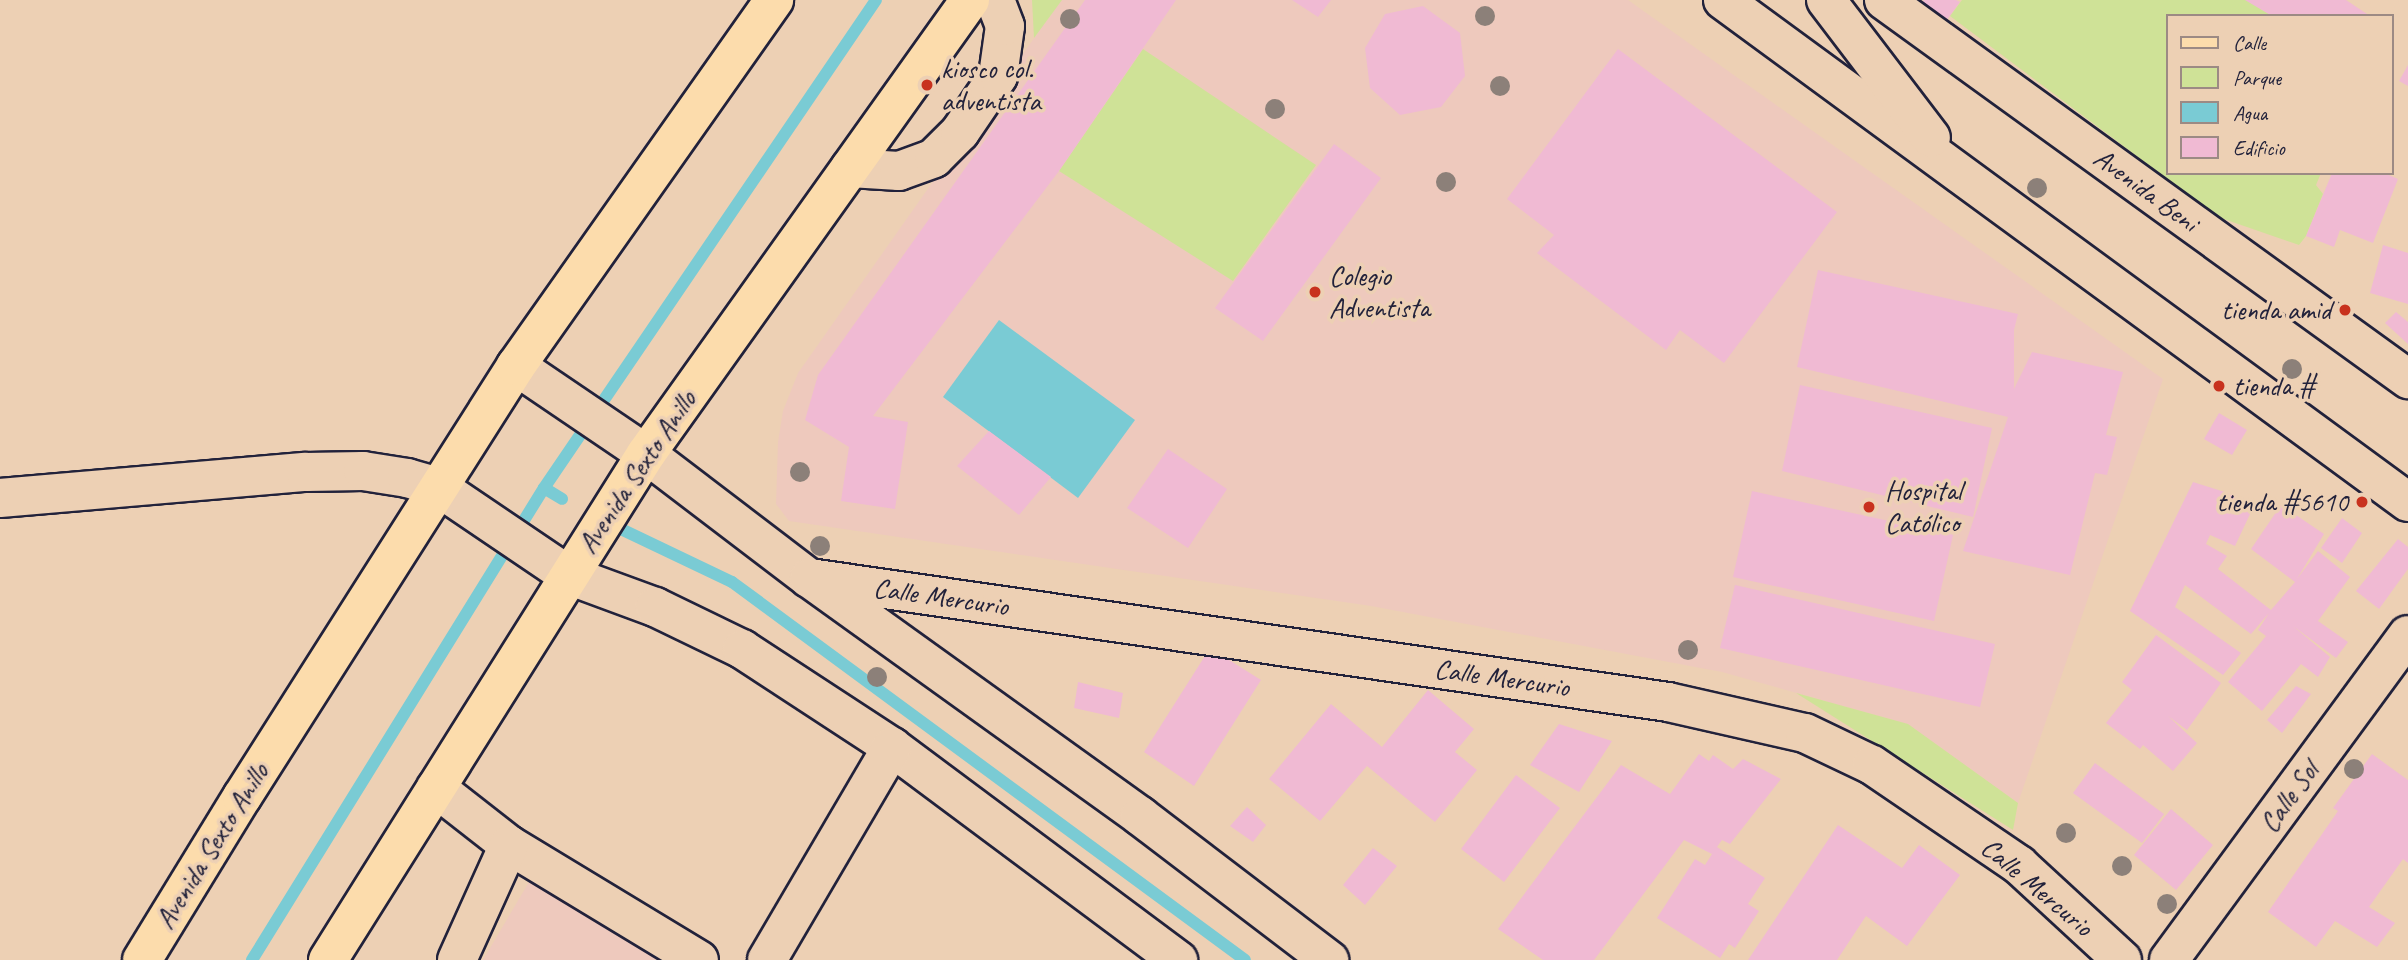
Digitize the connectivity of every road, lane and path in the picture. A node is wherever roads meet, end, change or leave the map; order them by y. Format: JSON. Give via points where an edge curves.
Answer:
{"nodes":[{"id":1,"x":774,"y":0,"type":"edge"},
{"id":2,"x":970,"y":0,"type":"edge"},
{"id":3,"x":995,"y":0,"type":"edge"},
{"id":4,"x":1723,"y":0,"type":"edge"},
{"id":5,"x":1826,"y":0,"type":"edge"},
{"id":6,"x":1884,"y":0,"type":"edge"},
{"id":7,"x":850,"y":168,"type":"junction"},
{"id":8,"x":1958,"y":173,"type":"junction"},
{"id":9,"x":530,"y":375,"type":"junction"},
{"id":10,"x":2408,"y":379,"type":"edge"},
{"id":11,"x":646,"y":454,"type":"junction"},
{"id":12,"x":453,"y":497,"type":"junction"},
{"id":13,"x":0,"y":498,"type":"edge"},
{"id":14,"x":2408,"y":502,"type":"edge"},
{"id":15,"x":568,"y":575,"type":"junction"},
{"id":16,"x":809,"y":578,"type":"junction"},
{"id":17,"x":2408,"y":635,"type":"edge"},
{"id":18,"x":892,"y":747,"type":"junction"},
{"id":19,"x":436,"y":788,"type":"junction"},
{"id":20,"x":509,"y":845,"type":"junction"},
{"id":21,"x":142,"y":960,"type":"edge"},
{"id":22,"x":328,"y":960,"type":"edge"},
{"id":23,"x":457,"y":960,"type":"edge"},
{"id":24,"x":699,"y":960,"type":"edge"},
{"id":25,"x":767,"y":960,"type":"edge"},
{"id":26,"x":1178,"y":960,"type":"edge"},
{"id":27,"x":1329,"y":960,"type":"edge"},
{"id":28,"x":2122,"y":960,"type":"edge"},
{"id":29,"x":2169,"y":960,"type":"edge"}],
"edges":[{"from":1,"to":9,"type":"main road","name":"Avenida Sexto Anillo"},
{"from":2,"to":7,"type":"main road","name":"Avenida Sexto Anillo"},
{"from":3,"to":7,"type":"street","via":[[1005,26],[998,76],[960,132],[934,158],[899,171]]},
{"from":4,"to":8,"type":"street"},
{"from":5,"to":8,"type":"street"},
{"from":6,"to":10,"type":"street","name":"Avenida Beni"},
{"from":7,"to":11,"type":"main road","name":"Avenida Sexto Anillo"},
{"from":8,"to":14,"type":"street"},
{"from":9,"to":11,"type":"street"},
{"from":9,"to":12,"type":"main road","name":"Avenida Sexto Anillo"},
{"from":11,"to":15,"type":"main road","name":"Avenida Sexto Anillo"},
{"from":11,"to":16,"type":"street"},
{"from":12,"to":13,"type":"street","via":[[407,478],[351,471]]},
{"from":12,"to":15,"type":"street"},
{"from":12,"to":21,"type":"main road","name":"Avenida Sexto Anillo"},
{"from":15,"to":18,"type":"street","via":[[655,607],[742,649]]},
{"from":15,"to":19,"type":"main road","name":"Avenida Sexto Anillo"},
{"from":16,"to":27,"type":"street","via":[[1140,816]]},
{"from":16,"to":28,"type":"street","name":"Calle Mercurio","via":[[1668,702],[1805,733],[1872,765],[2018,865]]},
{"from":17,"to":29,"type":"street","name":"Calle Sol"},
{"from":18,"to":25,"type":"street"},
{"from":18,"to":26,"type":"street"},
{"from":19,"to":20,"type":"street"},
{"from":19,"to":22,"type":"main road","name":"Avenida Sexto Anillo"},
{"from":20,"to":23,"type":"street"},
{"from":20,"to":24,"type":"street"}]}
